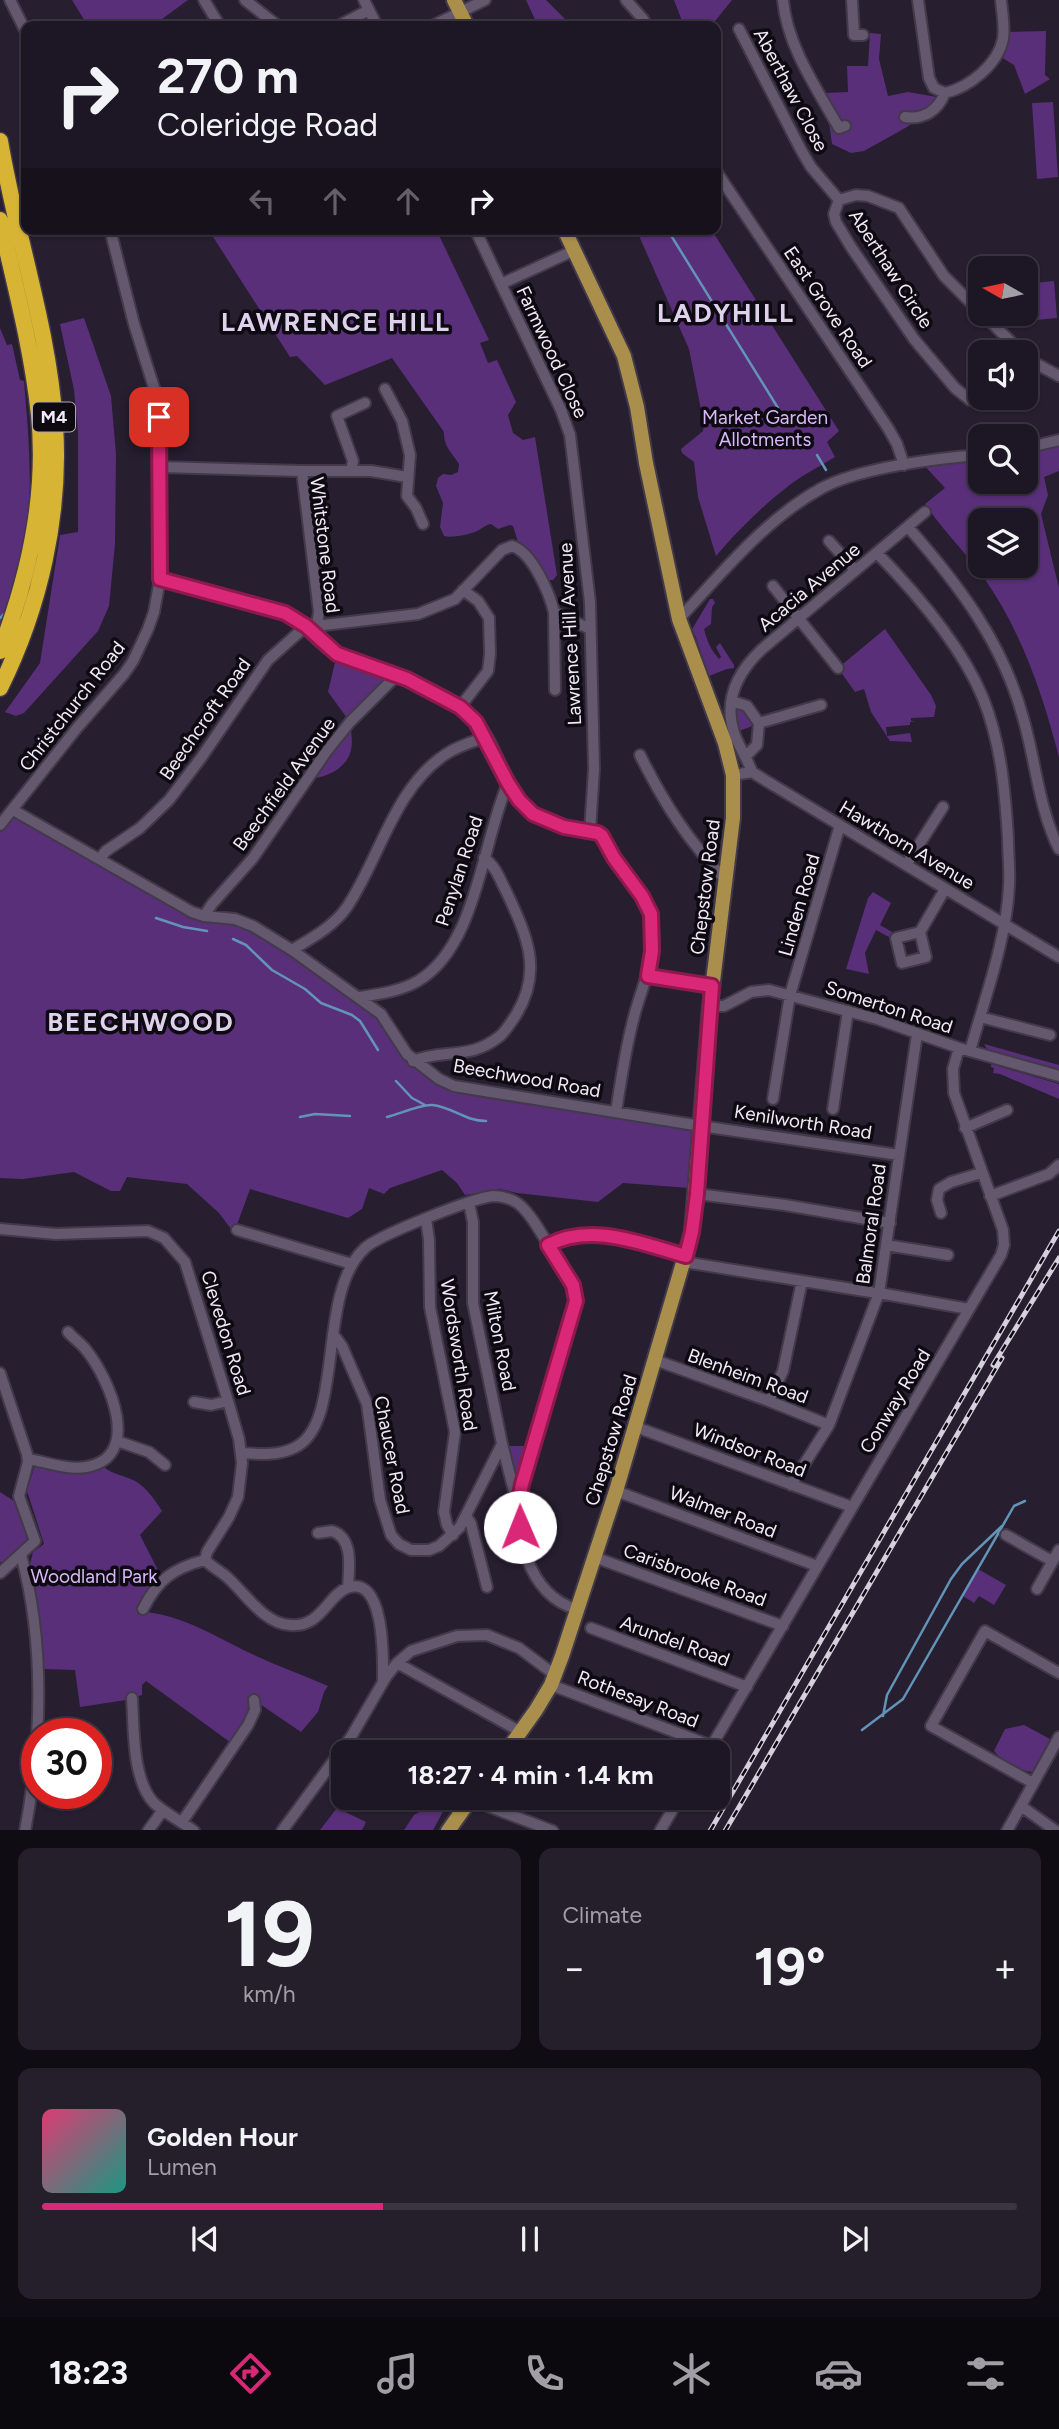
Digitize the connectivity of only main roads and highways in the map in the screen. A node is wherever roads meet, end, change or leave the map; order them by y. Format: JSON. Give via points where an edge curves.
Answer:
{"nodes":[{"id":1,"x":0,"y":141,"type":"edge"},
{"id":2,"x":0,"y":220,"type":"edge"},
{"id":3,"x":568,"y":235,"type":"edge"},
{"id":4,"x":0,"y":651,"type":"edge"},
{"id":5,"x":0,"y":688,"type":"edge"},
{"id":6,"x":515,"y":1740,"type":"edge"},
{"id":7,"x":470,"y":1810,"type":"edge"},
{"id":8,"x":450,"y":1830,"type":"edge"}],
"edges":[{"from":1,"to":5,"type":"highway","number":"M4","via":[[48,366],[56,463],[54,503],[40,578],[27,625]]},
{"from":2,"to":4,"type":"highway","number":"M4","via":[[30,359],[40,455],[39,499],[25,580]]},
{"from":3,"to":6,"type":"main road","name":"Chepstow Road","via":[[624,356],[679,619],[733,775],[733,818],[710,1006],[692,1232],[578,1609],[553,1680]]},
{"from":7,"to":8,"type":"main road"}]}
